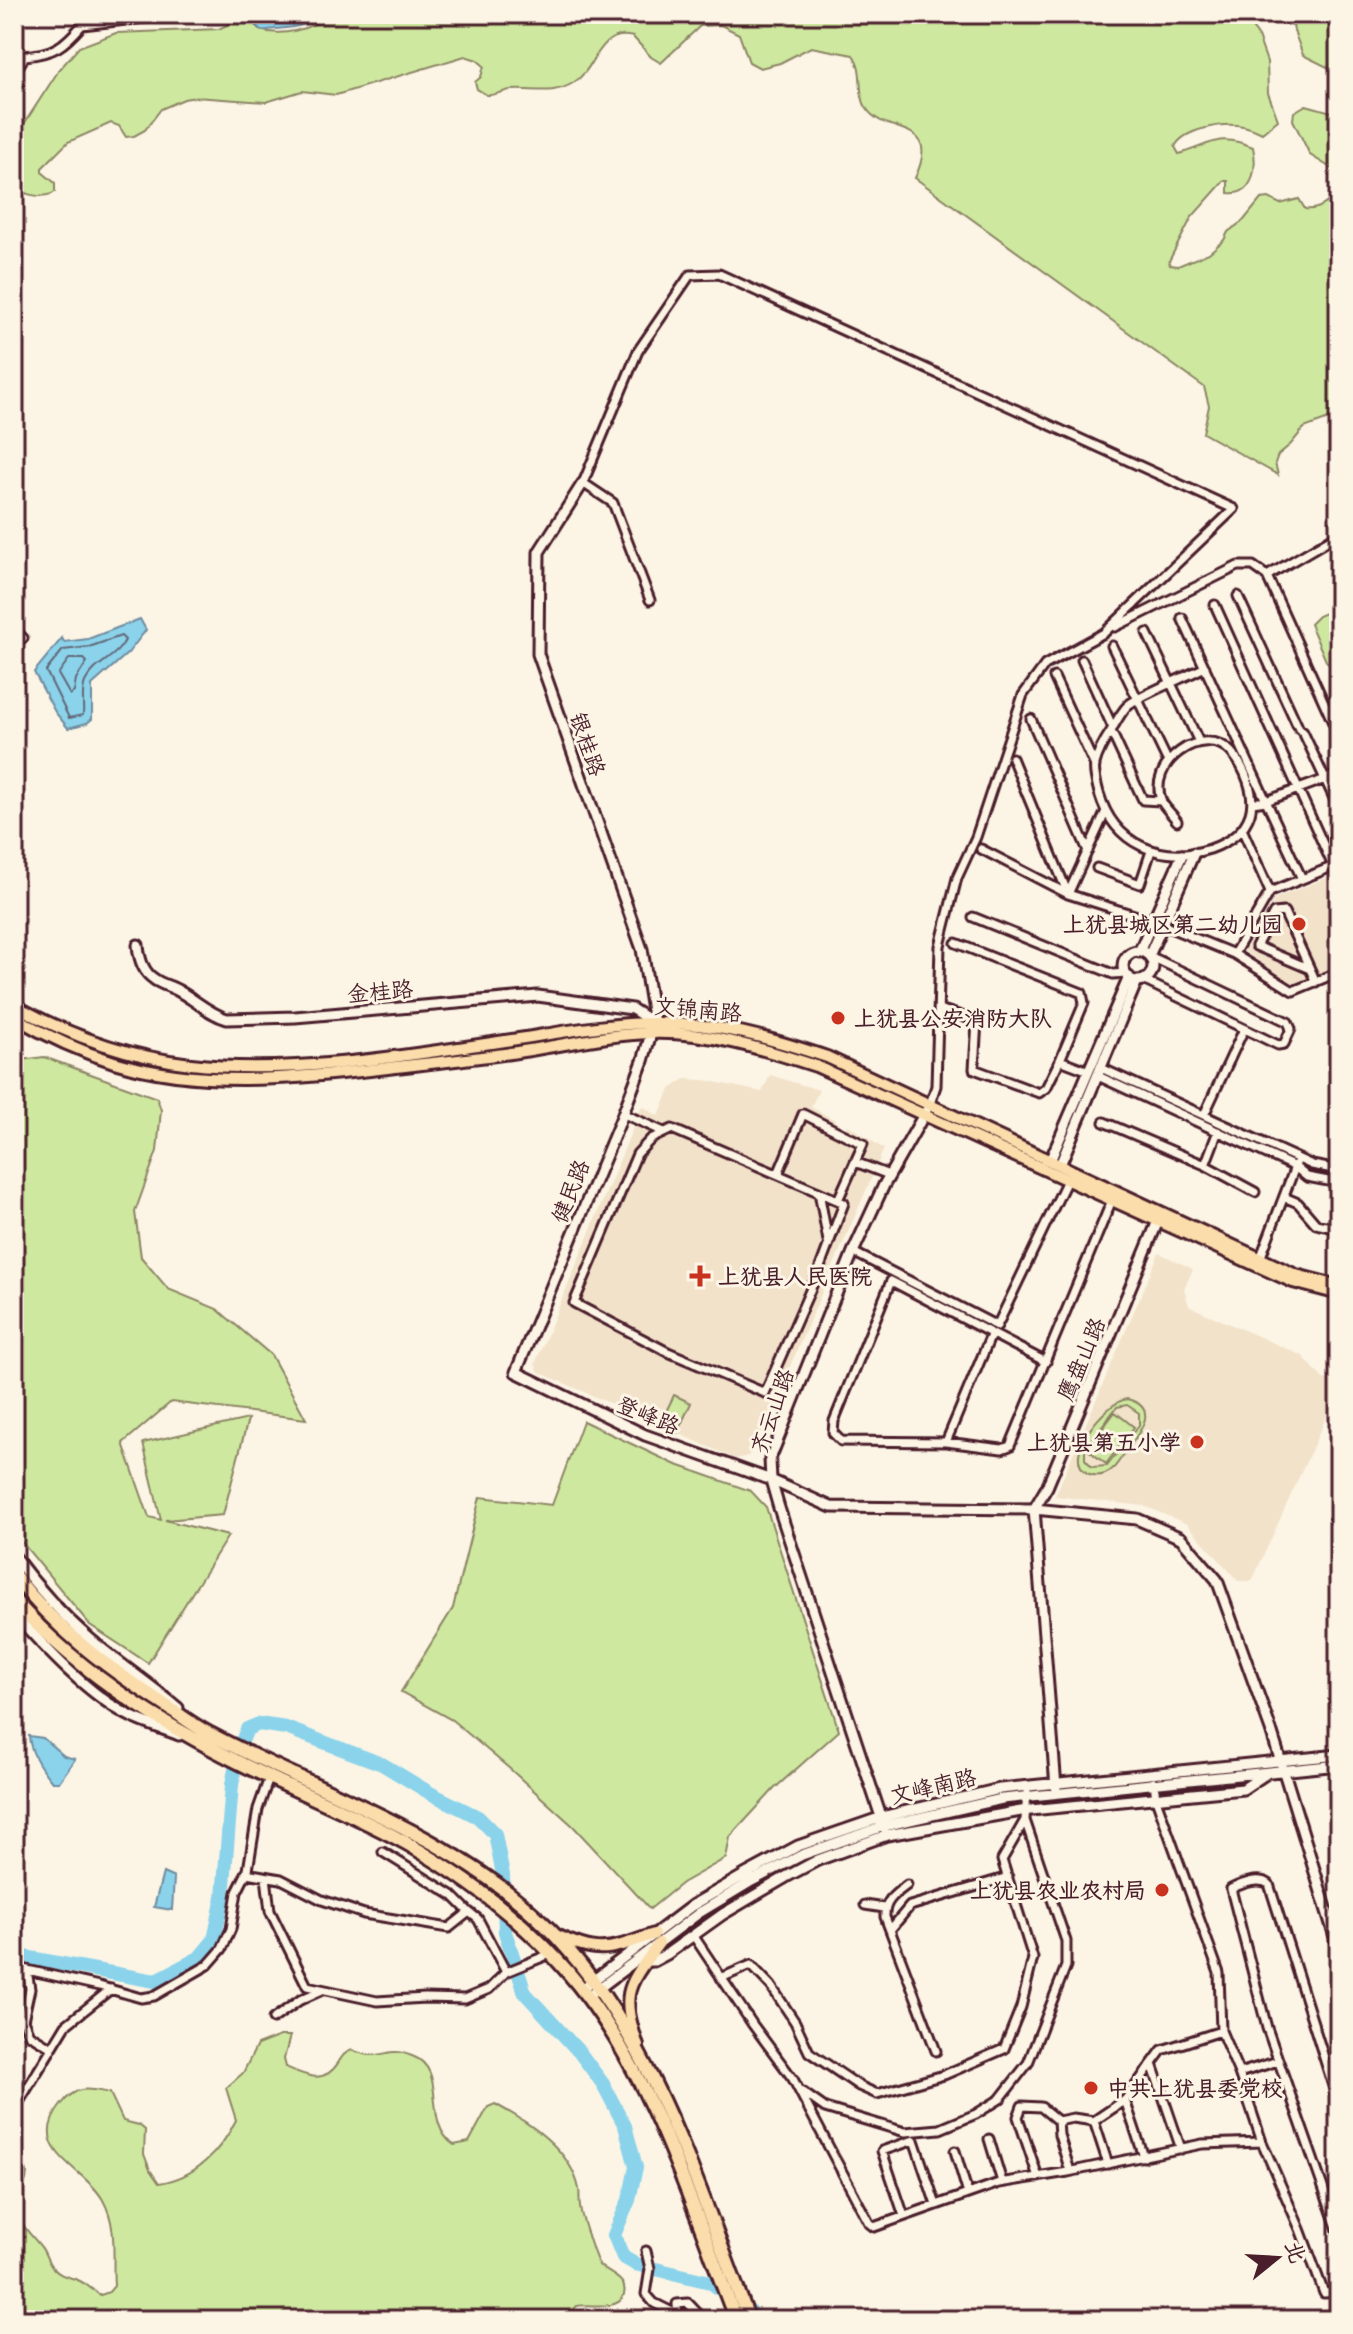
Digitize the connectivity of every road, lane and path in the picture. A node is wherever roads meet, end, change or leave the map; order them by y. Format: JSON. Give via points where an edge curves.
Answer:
{"nodes":[{"id":1,"x":180,"y":14,"type":"edge"},
{"id":2,"x":14,"y":73,"type":"edge"},
{"id":3,"x":583,"y":483,"type":"junction"},
{"id":4,"x":1339,"y":534,"type":"edge"},
{"id":5,"x":1267,"y":576,"type":"junction"},
{"id":6,"x":1238,"y":596,"type":"dead end"},
{"id":7,"x":650,"y":600,"type":"dead end"},
{"id":8,"x":1215,"y":605,"type":"dead end"},
{"id":9,"x":1182,"y":618,"type":"dead end"},
{"id":10,"x":14,"y":629,"type":"edge"},
{"id":11,"x":1104,"y":633,"type":"junction"},
{"id":12,"x":1147,"y":633,"type":"dead end"},
{"id":13,"x":23,"y":638,"type":"dead end"},
{"id":14,"x":1112,"y":646,"type":"dead end"},
{"id":15,"x":1082,"y":660,"type":"dead end"},
{"id":16,"x":1205,"y":667,"type":"junction"},
{"id":17,"x":1054,"y":677,"type":"dead end"},
{"id":18,"x":1171,"y":684,"type":"junction"},
{"id":19,"x":1137,"y":700,"type":"junction"},
{"id":20,"x":1031,"y":719,"type":"dead end"},
{"id":21,"x":1112,"y":730,"type":"junction"},
{"id":22,"x":1339,"y":736,"type":"edge"},
{"id":23,"x":1199,"y":742,"type":"junction"},
{"id":24,"x":1012,"y":758,"type":"dead end"},
{"id":25,"x":1168,"y":762,"type":"junction"},
{"id":26,"x":1095,"y":766,"type":"junction"},
{"id":27,"x":1339,"y":774,"type":"edge"},
{"id":28,"x":1325,"y":779,"type":"junction"},
{"id":29,"x":1298,"y":789,"type":"junction"},
{"id":30,"x":1161,"y":801,"type":"junction"},
{"id":31,"x":1266,"y":801,"type":"junction"},
{"id":32,"x":1252,"y":803,"type":"junction"},
{"id":33,"x":1339,"y":809,"type":"edge"},
{"id":34,"x":1106,"y":811,"type":"junction"},
{"id":35,"x":1177,"y":821,"type":"dead end"},
{"id":36,"x":1242,"y":829,"type":"junction"},
{"id":37,"x":981,"y":849,"type":"dead end"},
{"id":38,"x":1088,"y":851,"type":"junction"},
{"id":39,"x":1151,"y":851,"type":"junction"},
{"id":40,"x":1194,"y":853,"type":"junction"},
{"id":41,"x":1182,"y":855,"type":"junction"},
{"id":42,"x":1336,"y":865,"type":"edge"},
{"id":43,"x":1097,"y":868,"type":"dead end"},
{"id":44,"x":1302,"y":879,"type":"junction"},
{"id":45,"x":1270,"y":892,"type":"junction"},
{"id":46,"x":1068,"y":894,"type":"junction"},
{"id":47,"x":973,"y":917,"type":"dead end"},
{"id":48,"x":1158,"y":923,"type":"junction"},
{"id":49,"x":956,"y":943,"type":"dead end"},
{"id":50,"x":138,"y":945,"type":"dead end"},
{"id":51,"x":1234,"y":954,"type":"junction"},
{"id":52,"x":1147,"y":956,"type":"junction"},
{"id":53,"x":1310,"y":969,"type":"junction"},
{"id":54,"x":1339,"y":972,"type":"edge"},
{"id":55,"x":1134,"y":978,"type":"junction"},
{"id":56,"x":1316,"y":982,"type":"junction"},
{"id":57,"x":14,"y":1005,"type":"edge"},
{"id":58,"x":939,"y":1009,"type":"junction"},
{"id":59,"x":14,"y":1017,"type":"edge"},
{"id":60,"x":653,"y":1028,"type":"junction"},
{"id":61,"x":1244,"y":1029,"type":"junction"},
{"id":62,"x":1060,"y":1060,"type":"junction"},
{"id":63,"x":1095,"y":1071,"type":"junction"},
{"id":64,"x":927,"y":1110,"type":"junction"},
{"id":65,"x":624,"y":1114,"type":"junction"},
{"id":66,"x":1204,"y":1115,"type":"junction"},
{"id":67,"x":1104,"y":1122,"type":"dead end"},
{"id":68,"x":1218,"y":1131,"type":"junction"},
{"id":69,"x":664,"y":1132,"type":"junction"},
{"id":70,"x":855,"y":1162,"type":"junction"},
{"id":71,"x":1055,"y":1163,"type":"junction"},
{"id":72,"x":1297,"y":1163,"type":"junction"},
{"id":73,"x":1205,"y":1165,"type":"junction"},
{"id":74,"x":1336,"y":1170,"type":"edge"},
{"id":75,"x":778,"y":1174,"type":"junction"},
{"id":76,"x":889,"y":1175,"type":"junction"},
{"id":77,"x":1067,"y":1180,"type":"junction"},
{"id":78,"x":1336,"y":1182,"type":"edge"},
{"id":79,"x":819,"y":1192,"type":"junction"},
{"id":80,"x":1255,"y":1192,"type":"dead end"},
{"id":81,"x":1284,"y":1197,"type":"junction"},
{"id":82,"x":838,"y":1200,"type":"junction"},
{"id":83,"x":1112,"y":1200,"type":"junction"},
{"id":84,"x":1158,"y":1221,"type":"junction"},
{"id":85,"x":1339,"y":1229,"type":"edge"},
{"id":86,"x":829,"y":1244,"type":"junction"},
{"id":87,"x":853,"y":1252,"type":"junction"},
{"id":88,"x":1260,"y":1259,"type":"junction"},
{"id":89,"x":1339,"y":1286,"type":"edge"},
{"id":90,"x":1339,"y":1296,"type":"edge"},
{"id":91,"x":991,"y":1335,"type":"junction"},
{"id":92,"x":1046,"y":1362,"type":"junction"},
{"id":93,"x":516,"y":1372,"type":"joint"},
{"id":94,"x":946,"y":1442,"type":"junction"},
{"id":95,"x":771,"y":1480,"type":"junction"},
{"id":96,"x":1034,"y":1509,"type":"junction"},
{"id":97,"x":14,"y":1556,"type":"edge"},
{"id":98,"x":15,"y":1576,"type":"edge"},
{"id":99,"x":14,"y":1600,"type":"edge"},
{"id":100,"x":14,"y":1613,"type":"edge"},
{"id":101,"x":206,"y":1739,"type":"junction"},
{"id":102,"x":1339,"y":1755,"type":"edge"},
{"id":103,"x":1281,"y":1765,"type":"junction"},
{"id":104,"x":1339,"y":1765,"type":"edge"},
{"id":105,"x":1269,"y":1772,"type":"junction"},
{"id":106,"x":269,"y":1778,"type":"junction"},
{"id":107,"x":1154,"y":1779,"type":"junction"},
{"id":108,"x":1056,"y":1788,"type":"junction"},
{"id":109,"x":1026,"y":1791,"type":"junction"},
{"id":110,"x":1156,"y":1799,"type":"junction"},
{"id":111,"x":1026,"y":1816,"type":"junction"},
{"id":112,"x":884,"y":1826,"type":"junction"},
{"id":113,"x":383,"y":1852,"type":"dead end"},
{"id":114,"x":246,"y":1873,"type":"junction"},
{"id":115,"x":266,"y":1877,"type":"junction"},
{"id":116,"x":1008,"y":1877,"type":"junction"},
{"id":117,"x":907,"y":1885,"type":"dead end"},
{"id":118,"x":894,"y":1895,"type":"junction"},
{"id":119,"x":865,"y":1905,"type":"dead end"},
{"id":120,"x":910,"y":1906,"type":"junction"},
{"id":121,"x":884,"y":1908,"type":"junction"},
{"id":122,"x":469,"y":1912,"type":"junction"},
{"id":123,"x":548,"y":1928,"type":"junction"},
{"id":124,"x":890,"y":1930,"type":"junction"},
{"id":125,"x":693,"y":1935,"type":"junction"},
{"id":126,"x":656,"y":1938,"type":"junction"},
{"id":127,"x":1339,"y":1950,"type":"edge"},
{"id":128,"x":550,"y":1954,"type":"junction"},
{"id":129,"x":640,"y":1961,"type":"junction"},
{"id":130,"x":14,"y":1967,"type":"edge"},
{"id":131,"x":27,"y":1970,"type":"junction"},
{"id":132,"x":506,"y":1972,"type":"junction"},
{"id":133,"x":721,"y":1978,"type":"junction"},
{"id":134,"x":596,"y":1984,"type":"junction"},
{"id":135,"x":111,"y":1989,"type":"junction"},
{"id":136,"x":324,"y":1989,"type":"junction"},
{"id":137,"x":585,"y":1993,"type":"junction"},
{"id":138,"x":273,"y":2019,"type":"dead end"},
{"id":139,"x":1221,"y":2031,"type":"junction"},
{"id":140,"x":52,"y":2048,"type":"junction"},
{"id":141,"x":936,"y":2051,"type":"dead end"},
{"id":142,"x":642,"y":2059,"type":"junction"},
{"id":143,"x":1278,"y":2061,"type":"junction"},
{"id":144,"x":1152,"y":2064,"type":"junction"},
{"id":145,"x":1239,"y":2073,"type":"junction"},
{"id":146,"x":800,"y":2090,"type":"junction"},
{"id":147,"x":1125,"y":2100,"type":"junction"},
{"id":148,"x":1339,"y":2105,"type":"edge"},
{"id":149,"x":14,"y":2110,"type":"edge"},
{"id":150,"x":1058,"y":2121,"type":"junction"},
{"id":151,"x":1094,"y":2121,"type":"junction"},
{"id":152,"x":665,"y":2123,"type":"junction"},
{"id":153,"x":989,"y":2139,"type":"dead end"},
{"id":154,"x":1262,"y":2142,"type":"junction"},
{"id":155,"x":1181,"y":2149,"type":"junction"},
{"id":156,"x":955,"y":2151,"type":"dead end"},
{"id":157,"x":1144,"y":2157,"type":"junction"},
{"id":158,"x":1108,"y":2164,"type":"junction"},
{"id":159,"x":1070,"y":2171,"type":"junction"},
{"id":160,"x":1038,"y":2177,"type":"junction"},
{"id":161,"x":1002,"y":2182,"type":"junction"},
{"id":162,"x":968,"y":2194,"type":"junction"},
{"id":163,"x":936,"y":2205,"type":"junction"},
{"id":164,"x":904,"y":2216,"type":"junction"},
{"id":165,"x":1339,"y":2233,"type":"edge"},
{"id":166,"x":646,"y":2251,"type":"dead end"},
{"id":167,"x":1339,"y":2292,"type":"edge"},
{"id":168,"x":678,"y":2318,"type":"edge"},
{"id":169,"x":704,"y":2320,"type":"edge"},
{"id":170,"x":736,"y":2320,"type":"edge"},
{"id":171,"x":749,"y":2320,"type":"edge"}],
"edges":[{"from":1,"to":2,"type":"street","via":[[82,25],[48,54],[25,56]]},
{"from":3,"to":7,"type":"street","via":[[613,503]]},
{"from":3,"to":11,"type":"street","via":[[638,351],[690,275],[719,274],[1234,509]]},
{"from":3,"to":60,"type":"street","name":"银桂路","via":[[539,552],[538,654],[642,949]]},
{"from":4,"to":5,"type":"street"},
{"from":5,"to":11,"type":"street","via":[[1253,566],[1238,566]]},
{"from":5,"to":22,"type":"street"},
{"from":6,"to":28,"type":"street"},
{"from":8,"to":29,"type":"street"},
{"from":9,"to":16,"type":"street"},
{"from":10,"to":13,"type":"street"},
{"from":11,"to":58,"type":"street","via":[[1045,665],[1023,695],[957,878],[940,946]]},
{"from":12,"to":18,"type":"street"},
{"from":14,"to":19,"type":"street"},
{"from":15,"to":21,"type":"street"},
{"from":16,"to":18,"type":"street"},
{"from":16,"to":31,"type":"street"},
{"from":17,"to":26,"type":"street"},
{"from":18,"to":19,"type":"street"},
{"from":18,"to":23,"type":"street"},
{"from":19,"to":21,"type":"street"},
{"from":19,"to":25,"type":"street"},
{"from":20,"to":38,"type":"street"},
{"from":21,"to":26,"type":"street"},
{"from":21,"to":30,"type":"street","via":[[1143,800]]},
{"from":23,"to":25,"type":"street"},
{"from":23,"to":32,"type":"street","via":[[1220,742],[1233,754]]},
{"from":24,"to":46,"type":"street"},
{"from":25,"to":30,"type":"street","via":[[1159,779]]},
{"from":26,"to":34,"type":"street"},
{"from":27,"to":28,"type":"street"},
{"from":28,"to":29,"type":"street"},
{"from":28,"to":33,"type":"street"},
{"from":29,"to":31,"type":"street"},
{"from":29,"to":42,"type":"street"},
{"from":30,"to":35,"type":"street"},
{"from":31,"to":32,"type":"street"},
{"from":31,"to":44,"type":"street"},
{"from":32,"to":36,"type":"street"},
{"from":34,"to":38,"type":"street"},
{"from":34,"to":39,"type":"street","via":[[1117,829]]},
{"from":36,"to":40,"type":"street","via":[[1228,841]]},
{"from":36,"to":45,"type":"street"},
{"from":37,"to":46,"type":"street"},
{"from":38,"to":46,"type":"street"},
{"from":39,"to":41,"type":"street"},
{"from":39,"to":43,"type":"street","via":[[1140,884]]},
{"from":40,"to":41,"type":"street"},
{"from":40,"to":48,"type":"street"},
{"from":41,"to":48,"type":"street"},
{"from":42,"to":44,"type":"street"},
{"from":44,"to":45,"type":"street"},
{"from":45,"to":51,"type":"street"},
{"from":46,"to":48,"type":"street"},
{"from":47,"to":55,"type":"street"},
{"from":48,"to":51,"type":"street"},
{"from":48,"to":52,"type":"street"},
{"from":49,"to":62,"type":"street","via":[[1082,993],[1084,1003]]},
{"from":50,"to":60,"type":"street","name":"金桂路","via":[[138,955],[154,980],[227,1019],[538,996],[632,1009]]},
{"from":51,"to":56,"type":"street","via":[[1293,991]]},
{"from":52,"to":55,"type":"street","via":[[1152,970]]},
{"from":52,"to":55,"type":"street","via":[[1132,953],[1125,959]]},
{"from":52,"to":61,"type":"street","via":[[1288,1022],[1291,1029],[1281,1045]]},
{"from":53,"to":53,"type":"street","via":[[1284,912],[1274,913],[1256,946]]},
{"from":53,"to":56,"type":"street"},
{"from":54,"to":56,"type":"street"},
{"from":55,"to":61,"type":"street"},
{"from":55,"to":63,"type":"street"},
{"from":57,"to":60,"type":"main road","name":"文锦南路","via":[[120,1049],[231,1067],[364,1060],[607,1026]]},
{"from":58,"to":62,"type":"street","via":[[977,1021],[974,1069],[1039,1093]]},
{"from":58,"to":64,"type":"street","via":[[936,1086]]},
{"from":59,"to":60,"type":"main road","name":"文锦南路","via":[[115,1063],[232,1079],[351,1072],[518,1052]]},
{"from":60,"to":64,"type":"main road","name":"文锦南路","via":[[763,1049]]},
{"from":60,"to":65,"type":"street","name":"健民路"},
{"from":61,"to":66,"type":"street"},
{"from":62,"to":63,"type":"street"},
{"from":63,"to":66,"type":"street"},
{"from":63,"to":68,"type":"street"},
{"from":63,"to":71,"type":"street"},
{"from":64,"to":71,"type":"main road","name":"文锦南路"},
{"from":64,"to":76,"type":"street","name":"齐云山路"},
{"from":64,"to":77,"type":"main road","name":"文锦南路"},
{"from":65,"to":69,"type":"street"},
{"from":65,"to":93,"type":"street","name":"健民路"},
{"from":66,"to":72,"type":"street"},
{"from":67,"to":73,"type":"street"},
{"from":68,"to":72,"type":"street"},
{"from":68,"to":73,"type":"street"},
{"from":69,"to":75,"type":"street","via":[[672,1129]]},
{"from":69,"to":86,"type":"street","via":[[637,1154],[575,1298],[579,1307],[765,1393]]},
{"from":70,"to":75,"type":"street","via":[[863,1144],[803,1114]]},
{"from":70,"to":76,"type":"street"},
{"from":70,"to":82,"type":"street"},
{"from":71,"to":88,"type":"main road","name":"文锦南路"},
{"from":72,"to":74,"type":"street"},
{"from":72,"to":78,"type":"street","via":[[1307,1177]]},
{"from":72,"to":81,"type":"street"},
{"from":73,"to":80,"type":"street"},
{"from":74,"to":78,"type":"street"},
{"from":75,"to":79,"type":"street"},
{"from":76,"to":87,"type":"street","name":"齐云山路"},
{"from":77,"to":83,"type":"main road","name":"文锦南路"},
{"from":77,"to":87,"type":"street","via":[[997,1326]]},
{"from":79,"to":82,"type":"street"},
{"from":79,"to":86,"type":"street"},
{"from":81,"to":85,"type":"street","via":[[1298,1203],[1316,1224]]},
{"from":81,"to":88,"type":"street"},
{"from":82,"to":86,"type":"street","via":[[844,1203]]},
{"from":83,"to":84,"type":"main road","name":"文锦南路"},
{"from":83,"to":92,"type":"street"},
{"from":84,"to":90,"type":"main road","name":"文锦南路","via":[[1293,1282]]},
{"from":84,"to":96,"type":"street","name":"鹰盘山路"},
{"from":87,"to":95,"type":"street","name":"齐云山路","via":[[777,1436]]},
{"from":88,"to":89,"type":"main road","name":"文锦南路"},
{"from":91,"to":92,"type":"street"},
{"from":91,"to":94,"type":"street"},
{"from":91,"to":94,"type":"street","via":[[891,1281],[834,1421],[833,1433],[841,1441]]},
{"from":92,"to":94,"type":"street","via":[[1007,1448]]},
{"from":93,"to":95,"type":"street","name":"登峰路","via":[[645,1435]]},
{"from":95,"to":96,"type":"street","name":"登峰路","via":[[831,1507]]},
{"from":95,"to":112,"type":"street","name":"齐云山路"},
{"from":96,"to":103,"type":"street","name":"登峰路","via":[[1137,1519],[1181,1538],[1217,1580]]},
{"from":96,"to":108,"type":"street"},
{"from":97,"to":101,"type":"street","via":[[91,1640],[148,1681]]},
{"from":98,"to":101,"type":"highway","via":[[80,1646]]},
{"from":99,"to":101,"type":"highway","via":[[66,1653],[116,1690]]},
{"from":100,"to":101,"type":"street","via":[[52,1656],[130,1716]]},
{"from":101,"to":106,"type":"highway"},
{"from":101,"to":123,"type":"highway","via":[[276,1765],[417,1834],[473,1867]]},
{"from":102,"to":103,"type":"street","name":"文峰南路"},
{"from":103,"to":104,"type":"street","name":"文峰南路"},
{"from":103,"to":105,"type":"street","name":"文峰南路"},
{"from":103,"to":107,"type":"street","name":"文峰南路"},
{"from":103,"to":127,"type":"street","name":"登峰路"},
{"from":105,"to":107,"type":"street","name":"文峰南路"},
{"from":105,"to":110,"type":"street","via":[[1243,1789]]},
{"from":106,"to":114,"type":"street"},
{"from":106,"to":128,"type":"highway","via":[[407,1844],[474,1886]]},
{"from":107,"to":108,"type":"street","name":"文峰南路"},
{"from":107,"to":110,"type":"street"},
{"from":108,"to":109,"type":"street","name":"文峰南路"},
{"from":109,"to":111,"type":"street"},
{"from":109,"to":112,"type":"street","name":"文峰南路","via":[[1000,1789]]},
{"from":110,"to":111,"type":"street"},
{"from":110,"to":139,"type":"street","via":[[1219,1973]]},
{"from":111,"to":112,"type":"street"},
{"from":111,"to":116,"type":"street","via":[[1003,1856]]},
{"from":111,"to":146,"type":"street","via":[[1066,1941],[1066,1966],[1028,2063],[1000,2099],[940,2129],[905,2132],[825,2108]]},
{"from":112,"to":125,"type":"street","name":"文峰南路","via":[[746,1899]]},
{"from":112,"to":126,"type":"street","name":"文峰南路","via":[[802,1855]]},
{"from":113,"to":122,"type":"street","via":[[452,1895]]},
{"from":114,"to":115,"type":"street"},
{"from":114,"to":135,"type":"street","via":[[231,1929],[208,1965],[154,1996],[141,1998]]},
{"from":115,"to":122,"type":"street","via":[[364,1914],[449,1928]]},
{"from":115,"to":136,"type":"street","via":[[270,1911],[307,1986]]},
{"from":116,"to":120,"type":"street"},
{"from":116,"to":133,"type":"street","via":[[1033,1958],[1021,2007],[1004,2049],[944,2075],[877,2094],[809,2052],[787,2010],[751,1965]]},
{"from":117,"to":118,"type":"street"},
{"from":118,"to":120,"type":"street","via":[[907,1897]]},
{"from":118,"to":121,"type":"street"},
{"from":119,"to":121,"type":"street"},
{"from":120,"to":124,"type":"street"},
{"from":121,"to":124,"type":"street"},
{"from":122,"to":132,"type":"street"},
{"from":123,"to":126,"type":"main road","via":[[579,1945],[609,1950]]},
{"from":123,"to":134,"type":"highway"},
{"from":124,"to":141,"type":"street"},
{"from":125,"to":129,"type":"street","name":"文峰南路","via":[[654,1961]]},
{"from":125,"to":133,"type":"street"},
{"from":126,"to":129,"type":"main road"},
{"from":126,"to":134,"type":"street","name":"文峰南路"},
{"from":128,"to":132,"type":"street"},
{"from":128,"to":137,"type":"highway"},
{"from":129,"to":134,"type":"street","name":"文峰南路"},
{"from":129,"to":142,"type":"main road","via":[[627,2004]]},
{"from":130,"to":131,"type":"street"},
{"from":131,"to":135,"type":"street"},
{"from":131,"to":140,"type":"street","via":[[30,1989],[23,2020],[29,2034]]},
{"from":132,"to":136,"type":"street","via":[[489,1989],[465,1999],[377,2001]]},
{"from":133,"to":146,"type":"street"},
{"from":134,"to":137,"type":"street","name":"文峰南路"},
{"from":134,"to":142,"type":"highway"},
{"from":135,"to":140,"type":"street","via":[[66,2025]]},
{"from":136,"to":138,"type":"street"},
{"from":137,"to":152,"type":"highway"},
{"from":139,"to":144,"type":"street","via":[[1162,2050]]},
{"from":139,"to":145,"type":"street"},
{"from":140,"to":149,"type":"street"},
{"from":142,"to":152,"type":"highway"},
{"from":143,"to":145,"type":"street"},
{"from":143,"to":148,"type":"street","via":[[1231,1889],[1244,1883],[1269,1884]]},
{"from":143,"to":165,"type":"street"},
{"from":144,"to":147,"type":"street"},
{"from":144,"to":155,"type":"street"},
{"from":145,"to":154,"type":"street"},
{"from":146,"to":164,"type":"street","via":[[869,2223],[874,2227]]},
{"from":147,"to":151,"type":"street"},
{"from":147,"to":157,"type":"street"},
{"from":150,"to":151,"type":"street"},
{"from":150,"to":159,"type":"street"},
{"from":150,"to":160,"type":"street","via":[[1041,2107],[1022,2106],[1018,2117]]},
{"from":151,"to":158,"type":"street"},
{"from":152,"to":170,"type":"highway"},
{"from":152,"to":171,"type":"highway"},
{"from":153,"to":161,"type":"street"},
{"from":154,"to":155,"type":"street"},
{"from":154,"to":167,"type":"street","via":[[1324,2293]]},
{"from":155,"to":157,"type":"street"},
{"from":156,"to":162,"type":"street"},
{"from":157,"to":158,"type":"street"},
{"from":158,"to":159,"type":"street"},
{"from":159,"to":160,"type":"street"},
{"from":160,"to":161,"type":"street"},
{"from":161,"to":162,"type":"street"},
{"from":162,"to":163,"type":"street"},
{"from":163,"to":164,"type":"street"},
{"from":163,"to":164,"type":"street","via":[[914,2140],[882,2151]]},
{"from":166,"to":168,"type":"street","via":[[646,2294]]},
{"from":168,"to":169,"type":"street","via":[[677,2304],[688,2303]]}]}
